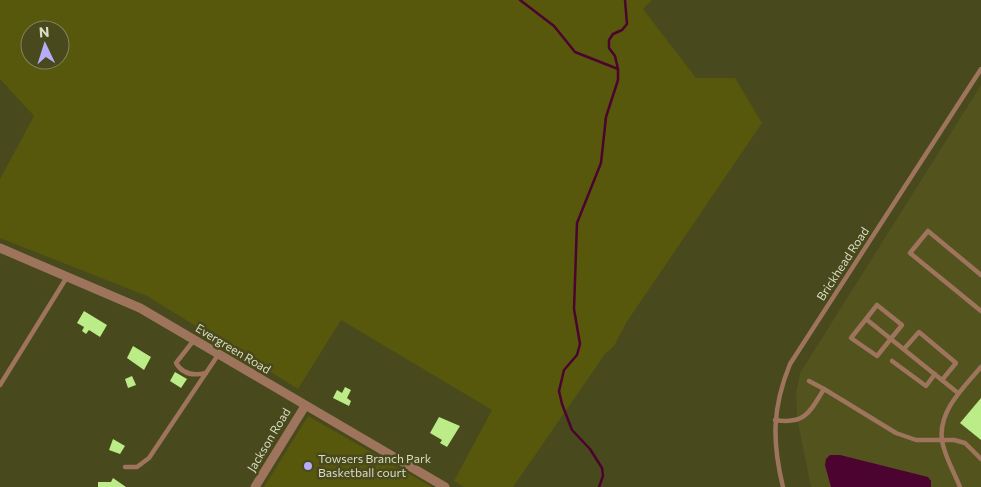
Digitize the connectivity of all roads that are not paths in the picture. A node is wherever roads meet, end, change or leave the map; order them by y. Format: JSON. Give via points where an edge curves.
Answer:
{"nodes":[{"id":1,"x":981,"y":69,"type":"edge"},
{"id":2,"x":0,"y":248,"type":"edge"},
{"id":3,"x":981,"y":275,"type":"edge"},
{"id":4,"x":67,"y":277,"type":"junction"},
{"id":5,"x":981,"y":311,"type":"edge"},
{"id":6,"x":866,"y":319,"type":"junction"},
{"id":7,"x":891,"y":339,"type":"junction"},
{"id":8,"x":194,"y":340,"type":"junction"},
{"id":9,"x":904,"y":349,"type":"junction"},
{"id":10,"x":218,"y":355,"type":"junction"},
{"id":11,"x":892,"y":361,"type":"dead end"},
{"id":12,"x":981,"y":367,"type":"edge"},
{"id":13,"x":206,"y":373,"type":"junction"},
{"id":14,"x":935,"y":374,"type":"junction"},
{"id":15,"x":942,"y":380,"type":"junction"},
{"id":16,"x":809,"y":381,"type":"dead end"},
{"id":17,"x":0,"y":385,"type":"edge"},
{"id":18,"x":824,"y":390,"type":"junction"},
{"id":19,"x":958,"y":393,"type":"junction"},
{"id":20,"x":305,"y":406,"type":"junction"},
{"id":21,"x":775,"y":420,"type":"junction"},
{"id":22,"x":942,"y":439,"type":"junction"},
{"id":23,"x":981,"y":459,"type":"edge"},
{"id":24,"x":125,"y":467,"type":"dead end"},
{"id":25,"x":255,"y":487,"type":"edge"},
{"id":26,"x":445,"y":487,"type":"edge"},
{"id":27,"x":783,"y":487,"type":"edge"},
{"id":28,"x":960,"y":487,"type":"edge"}],
"edges":[{"from":1,"to":21,"type":"lane","name":"Brickhead Road","via":[[790,364]]},
{"from":2,"to":4,"type":"street","name":"Evergreen Road"},
{"from":3,"to":5,"type":"lane","via":[[928,232],[910,253]]},
{"from":4,"to":8,"type":"street","name":"Evergreen Road","via":[[140,308]]},
{"from":4,"to":17,"type":"lane"},
{"from":6,"to":7,"type":"lane"},
{"from":6,"to":7,"type":"lane","via":[[878,305],[902,325]]},
{"from":6,"to":7,"type":"lane","via":[[851,338],[877,356]]},
{"from":7,"to":9,"type":"lane"},
{"from":8,"to":10,"type":"street","name":"Evergreen Road"},
{"from":8,"to":13,"type":"lane","via":[[176,364],[190,374]]},
{"from":9,"to":14,"type":"lane"},
{"from":9,"to":15,"type":"lane","via":[[919,332],[956,363]]},
{"from":10,"to":13,"type":"lane"},
{"from":10,"to":20,"type":"street","name":"Evergreen Road"},
{"from":11,"to":14,"type":"lane","via":[[926,386]]},
{"from":12,"to":19,"type":"lane"},
{"from":13,"to":24,"type":"lane","via":[[149,458],[137,468]]},
{"from":14,"to":15,"type":"lane"},
{"from":15,"to":19,"type":"lane"},
{"from":16,"to":18,"type":"lane"},
{"from":18,"to":21,"type":"lane","via":[[804,418]]},
{"from":18,"to":22,"type":"lane","via":[[906,438]]},
{"from":19,"to":22,"type":"lane","via":[[944,415]]},
{"from":20,"to":25,"type":"street","name":"Jackson Road"},
{"from":20,"to":26,"type":"street","name":"Evergreen Road"},
{"from":21,"to":27,"type":"lane","name":"Brickhead Road","via":[[776,452]]},
{"from":22,"to":23,"type":"lane","via":[[965,442]]},
{"from":22,"to":28,"type":"lane"}]}
